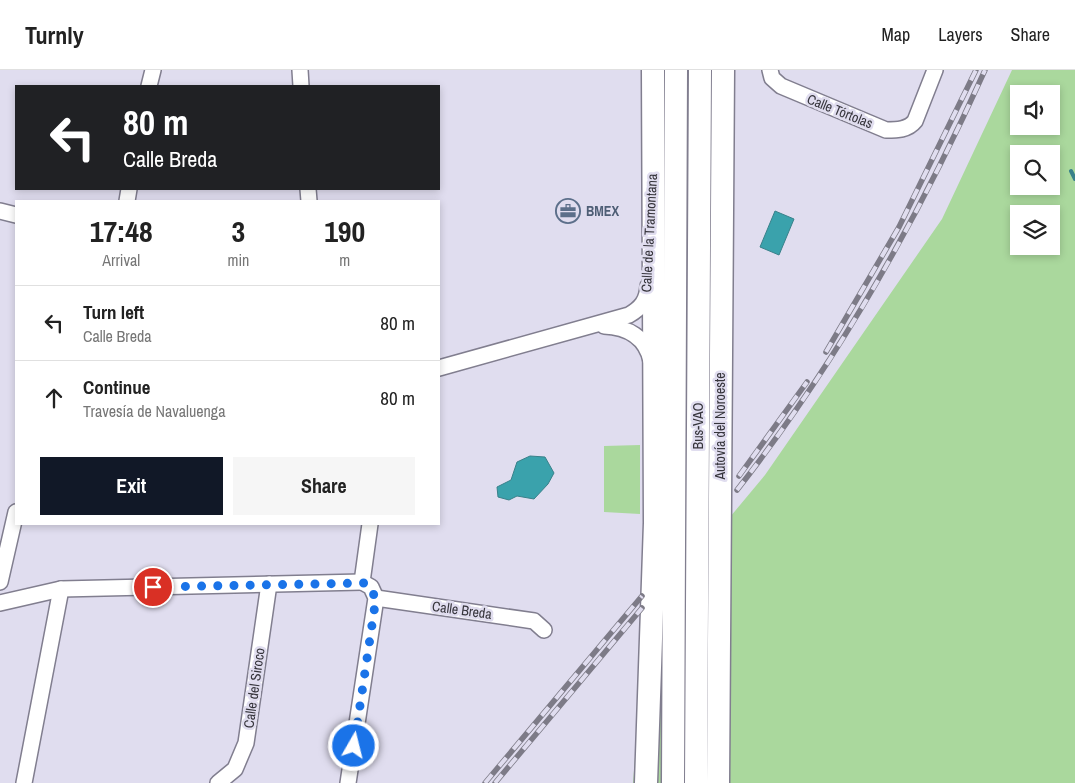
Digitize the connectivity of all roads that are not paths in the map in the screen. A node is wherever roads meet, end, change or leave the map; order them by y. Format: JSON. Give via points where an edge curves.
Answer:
{"nodes":[{"id":1,"x":152,"y":70,"type":"edge"},
{"id":2,"x":300,"y":70,"type":"edge"},
{"id":3,"x":653,"y":70,"type":"edge"},
{"id":4,"x":676,"y":70,"type":"edge"},
{"id":5,"x":700,"y":70,"type":"edge"},
{"id":6,"x":723,"y":70,"type":"edge"},
{"id":7,"x":935,"y":70,"type":"edge"},
{"id":8,"x":771,"y":74,"type":"edge"},
{"id":9,"x":149,"y":85,"type":"edge"},
{"id":10,"x":301,"y":85,"type":"edge"},
{"id":11,"x":653,"y":140,"type":"junction"},
{"id":12,"x":0,"y":211,"type":"edge"},
{"id":13,"x":15,"y":215,"type":"edge"},
{"id":14,"x":598,"y":326,"type":"junction"},
{"id":15,"x":440,"y":368,"type":"edge"},
{"id":16,"x":655,"y":408,"type":"junction"},
{"id":17,"x":15,"y":516,"type":"edge"},
{"id":18,"x":370,"y":525,"type":"edge"},
{"id":19,"x":0,"y":582,"type":"edge"},
{"id":20,"x":362,"y":582,"type":"junction"},
{"id":21,"x":269,"y":584,"type":"junction"},
{"id":22,"x":61,"y":590,"type":"junction"},
{"id":23,"x":376,"y":598,"type":"junction"},
{"id":24,"x":0,"y":603,"type":"edge"},
{"id":25,"x":544,"y":630,"type":"dead end"},
{"id":26,"x":672,"y":680,"type":"junction"},
{"id":27,"x":24,"y":783,"type":"edge"},
{"id":28,"x":218,"y":783,"type":"edge"},
{"id":29,"x":348,"y":783,"type":"edge"},
{"id":30,"x":646,"y":783,"type":"edge"},
{"id":31,"x":658,"y":783,"type":"edge"},
{"id":32,"x":673,"y":783,"type":"edge"},
{"id":33,"x":696,"y":783,"type":"edge"},
{"id":34,"x":718,"y":783,"type":"edge"}],
"edges":[{"from":1,"to":9,"type":"street"},
{"from":2,"to":10,"type":"street"},
{"from":3,"to":11,"type":"highway"},
{"from":4,"to":26,"type":"highway"},
{"from":5,"to":33,"type":"highway","name":"Bus-VAO"},
{"from":6,"to":34,"type":"highway","name":"Autovía del Noroeste"},
{"from":7,"to":8,"type":"street","name":"Calle Tórtolas","via":[[912,125],[900,130],[886,130],[799,94],[781,86]]},
{"from":11,"to":14,"type":"street","name":"Calle de la Tramontana","via":[[647,295],[635,312]]},
{"from":11,"to":16,"type":"highway"},
{"from":12,"to":13,"type":"street"},
{"from":14,"to":15,"type":"street","name":"Calle de la Tramontana"},
{"from":14,"to":16,"type":"street","name":"Calle de la Tramontana","via":[[628,330],[644,344],[651,365]]},
{"from":16,"to":30,"type":"highway","via":[[654,582]]},
{"from":17,"to":19,"type":"street"},
{"from":18,"to":20,"type":"street"},
{"from":20,"to":21,"type":"street"},
{"from":20,"to":23,"type":"street","via":[[371,587]]},
{"from":21,"to":22,"type":"street"},
{"from":21,"to":28,"type":"street","name":"Calle del Siroco","via":[[246,743],[235,769]]},
{"from":22,"to":24,"type":"street"},
{"from":22,"to":27,"type":"street"},
{"from":23,"to":25,"type":"street","name":"Calle Breda","via":[[534,621]]},
{"from":23,"to":29,"type":"street"},
{"from":26,"to":31,"type":"highway","via":[[662,698]]},
{"from":26,"to":32,"type":"highway"}]}
